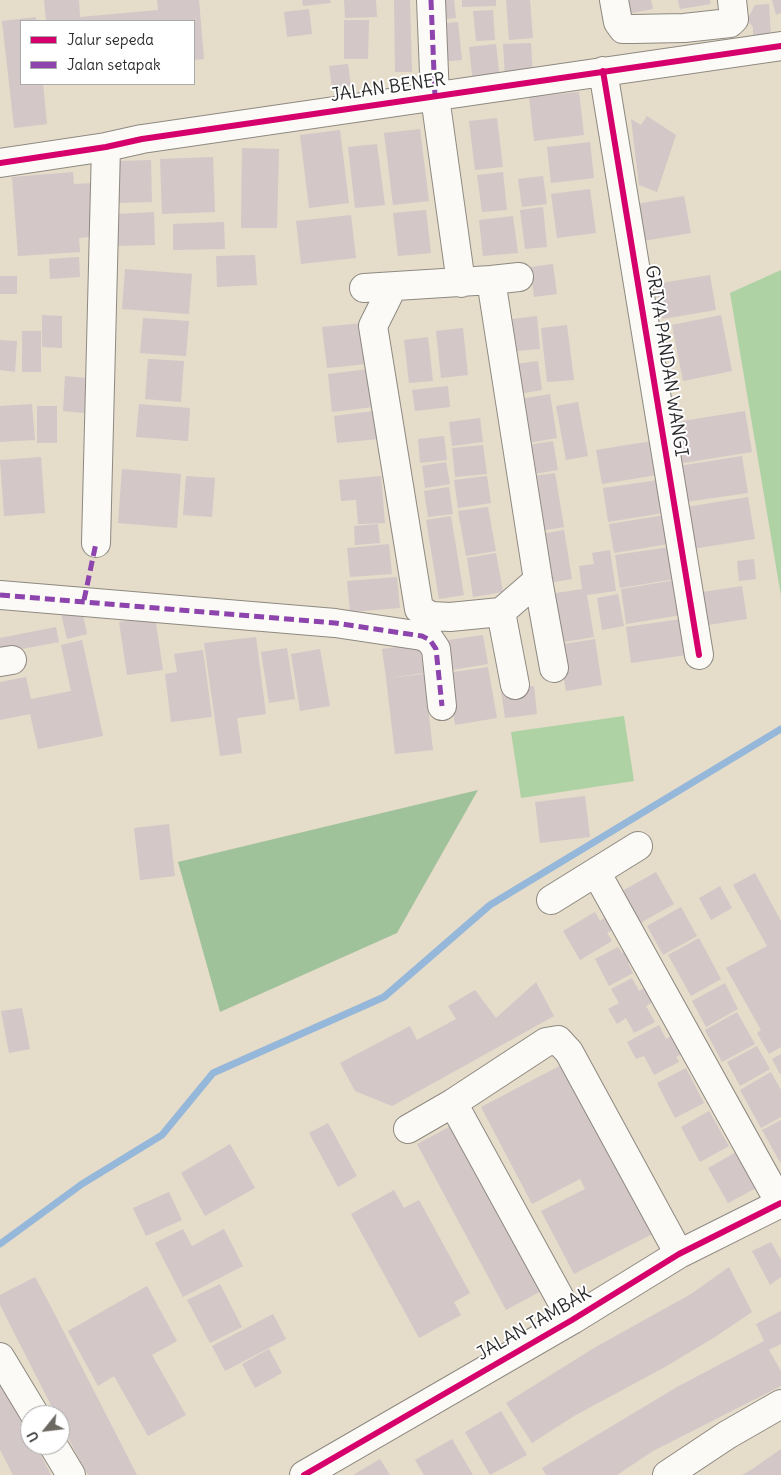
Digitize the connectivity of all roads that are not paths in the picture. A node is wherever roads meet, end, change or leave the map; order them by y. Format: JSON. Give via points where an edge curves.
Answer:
{"nodes":[{"id":1,"x":431,"y":0,"type":"edge"},
{"id":2,"x":614,"y":0,"type":"edge"},
{"id":3,"x":732,"y":0,"type":"edge"},
{"id":4,"x":684,"y":28,"type":"junction"},
{"id":5,"x":781,"y":46,"type":"edge"},
{"id":6,"x":682,"y":60,"type":"junction"},
{"id":7,"x":604,"y":71,"type":"junction"},
{"id":8,"x":435,"y":97,"type":"junction"},
{"id":9,"x":106,"y":147,"type":"junction"},
{"id":10,"x":0,"y":163,"type":"edge"},
{"id":11,"x":519,"y":276,"type":"dead end"},
{"id":12,"x":491,"y":280,"type":"junction"},
{"id":13,"x":461,"y":283,"type":"junction"},
{"id":14,"x":364,"y":288,"type":"dead end"},
{"id":15,"x":392,"y":288,"type":"junction"},
{"id":16,"x":96,"y":543,"type":"dead end"},
{"id":17,"x":538,"y":580,"type":"junction"},
{"id":18,"x":0,"y":595,"type":"edge"},
{"id":19,"x":501,"y":612,"type":"junction"},
{"id":20,"x":699,"y":655,"type":"dead end"},
{"id":21,"x":554,"y":668,"type":"dead end"},
{"id":22,"x":515,"y":686,"type":"dead end"},
{"id":23,"x":442,"y":706,"type":"dead end"},
{"id":24,"x":638,"y":846,"type":"dead end"},
{"id":25,"x":596,"y":872,"type":"junction"},
{"id":26,"x":551,"y":900,"type":"dead end"},
{"id":27,"x":453,"y":1102,"type":"junction"},
{"id":28,"x":408,"y":1129,"type":"dead end"},
{"id":29,"x":781,"y":1204,"type":"edge"},
{"id":30,"x":679,"y":1254,"type":"junction"},
{"id":31,"x":572,"y":1320,"type":"junction"},
{"id":32,"x":0,"y":1357,"type":"edge"},
{"id":33,"x":781,"y":1404,"type":"edge"},
{"id":34,"x":29,"y":1405,"type":"edge"},
{"id":35,"x":59,"y":1455,"type":"edge"},
{"id":36,"x":71,"y":1475,"type":"edge"},
{"id":37,"x":304,"y":1475,"type":"edge"},
{"id":38,"x":668,"y":1475,"type":"edge"}],
"edges":[{"from":1,"to":8,"type":"street"},
{"from":2,"to":4,"type":"street","via":[[618,22],[623,29]]},
{"from":3,"to":4,"type":"street","via":[[734,19],[730,23]]},
{"from":4,"to":6,"type":"street"},
{"from":5,"to":6,"type":"street","name":"JALAN BENER"},
{"from":6,"to":7,"type":"street","name":"JALAN BENER"},
{"from":7,"to":8,"type":"street","name":"JALAN BENER"},
{"from":7,"to":20,"type":"street","name":"GRIYA PANDAN WANGI"},
{"from":8,"to":9,"type":"street","name":"JALAN BENER","via":[[142,139]]},
{"from":8,"to":13,"type":"street"},
{"from":9,"to":10,"type":"street","name":"JALAN BENER"},
{"from":9,"to":16,"type":"street"},
{"from":11,"to":12,"type":"street"},
{"from":12,"to":13,"type":"street"},
{"from":12,"to":17,"type":"street"},
{"from":13,"to":15,"type":"street"},
{"from":14,"to":15,"type":"street"},
{"from":15,"to":19,"type":"street","via":[[373,326],[417,604],[431,616]]},
{"from":17,"to":19,"type":"street"},
{"from":17,"to":21,"type":"street"},
{"from":18,"to":23,"type":"street","via":[[335,623],[422,636],[430,640],[436,649]]},
{"from":19,"to":22,"type":"street"},
{"from":24,"to":25,"type":"street"},
{"from":25,"to":26,"type":"street"},
{"from":25,"to":29,"type":"street"},
{"from":27,"to":28,"type":"street"},
{"from":27,"to":30,"type":"street","via":[[546,1042],[558,1040],[569,1052]]},
{"from":27,"to":31,"type":"street"},
{"from":29,"to":30,"type":"street","name":"JALAN TAMBAK"},
{"from":30,"to":31,"type":"street","name":"JALAN TAMBAK"},
{"from":31,"to":37,"type":"street","name":"JALAN TAMBAK"},
{"from":32,"to":34,"type":"street"},
{"from":33,"to":38,"type":"street"},
{"from":35,"to":36,"type":"street"}]}
